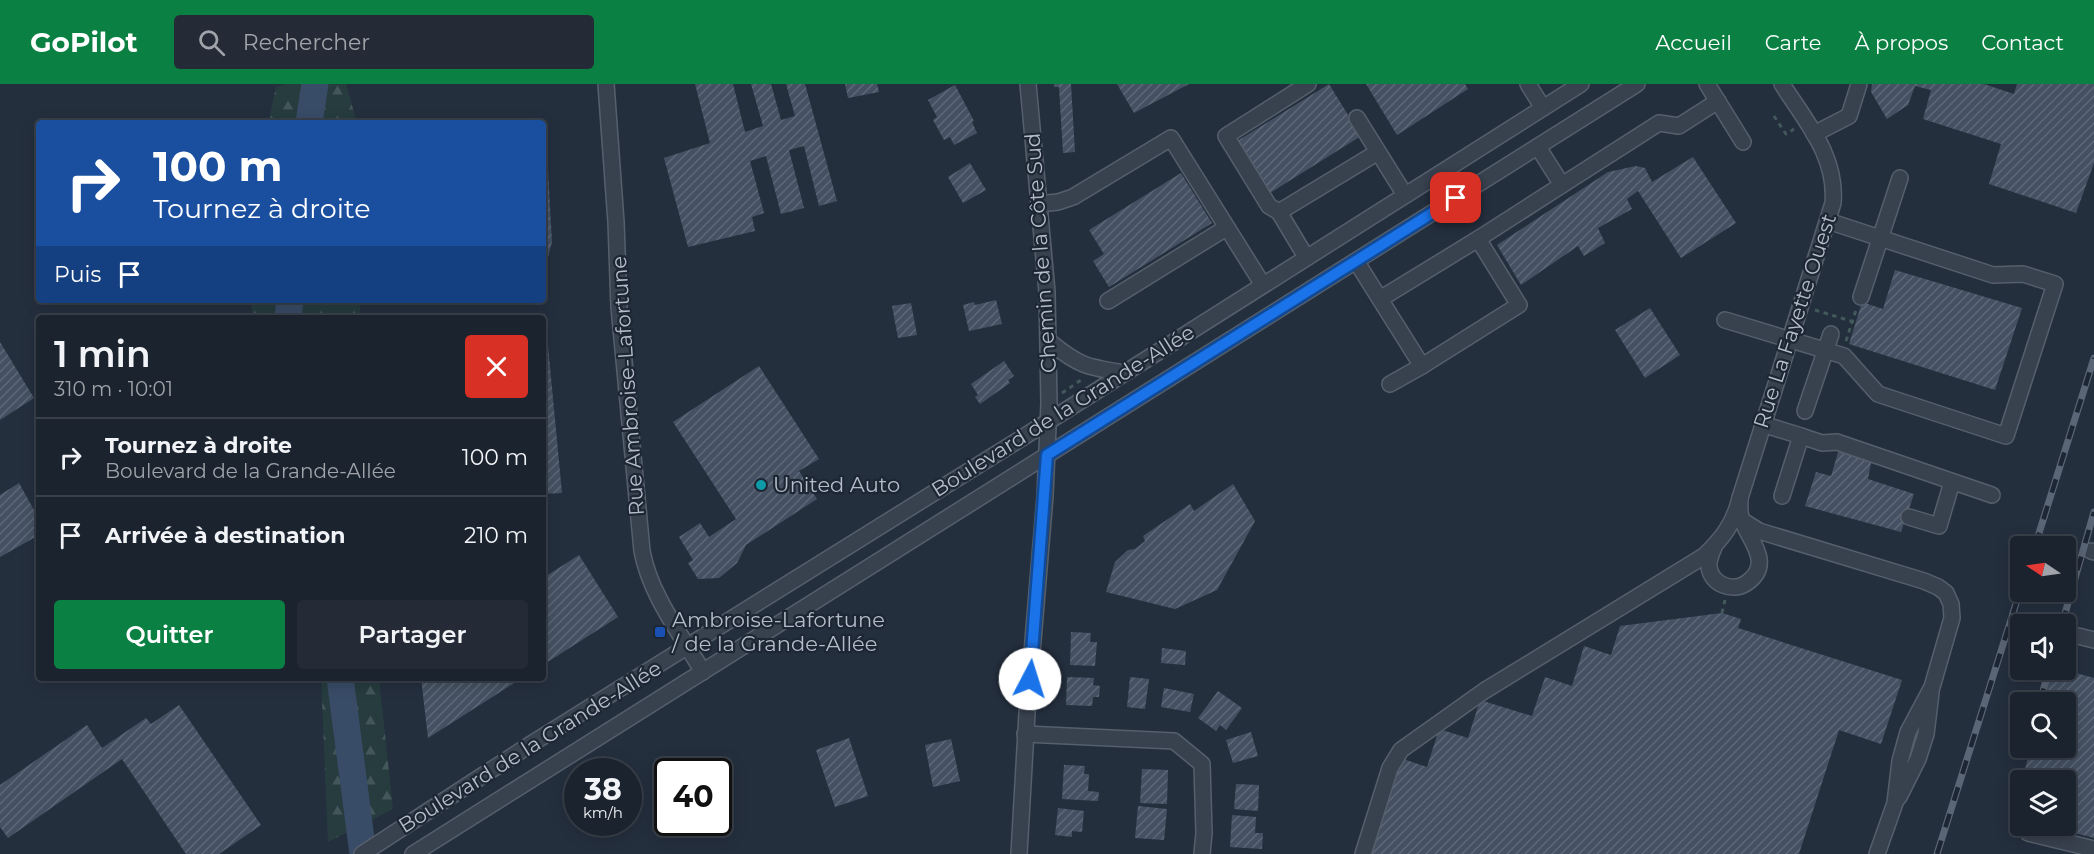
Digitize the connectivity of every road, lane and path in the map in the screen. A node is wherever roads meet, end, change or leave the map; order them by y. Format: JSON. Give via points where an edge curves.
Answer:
{"nodes":[{"id":1,"x":606,"y":84,"type":"edge"},
{"id":2,"x":1028,"y":84,"type":"edge"},
{"id":3,"x":1308,"y":84,"type":"edge"},
{"id":4,"x":1528,"y":84,"type":"edge"},
{"id":5,"x":1581,"y":84,"type":"edge"},
{"id":6,"x":1637,"y":84,"type":"edge"},
{"id":7,"x":1707,"y":84,"type":"edge"},
{"id":8,"x":1782,"y":84,"type":"edge"},
{"id":9,"x":1860,"y":84,"type":"edge"},
{"id":10,"x":1718,"y":101,"type":"junction"},
{"id":11,"x":1543,"y":108,"type":"junction"},
{"id":12,"x":1774,"y":116,"type":"dead end"},
{"id":13,"x":1357,"y":118,"type":"dead end"},
{"id":14,"x":1797,"y":128,"type":"dead end"},
{"id":15,"x":1814,"y":134,"type":"junction"},
{"id":16,"x":1743,"y":142,"type":"dead end"},
{"id":17,"x":1538,"y":147,"type":"junction"},
{"id":18,"x":1378,"y":152,"type":"junction"},
{"id":19,"x":1900,"y":178,"type":"dead end"},
{"id":20,"x":1562,"y":185,"type":"junction"},
{"id":21,"x":1405,"y":195,"type":"junction"},
{"id":22,"x":1039,"y":204,"type":"junction"},
{"id":23,"x":1279,"y":212,"type":"junction"},
{"id":24,"x":1828,"y":221,"type":"junction"},
{"id":25,"x":1226,"y":228,"type":"junction"},
{"id":26,"x":1880,"y":238,"type":"junction"},
{"id":27,"x":1478,"y":239,"type":"junction"},
{"id":28,"x":1306,"y":257,"type":"junction"},
{"id":29,"x":1356,"y":261,"type":"junction"},
{"id":30,"x":1263,"y":285,"type":"junction"},
{"id":31,"x":1380,"y":299,"type":"junction"},
{"id":32,"x":1860,"y":299,"type":"joint"},
{"id":33,"x":1108,"y":301,"type":"dead end"},
{"id":34,"x":1810,"y":309,"type":"dead end"},
{"id":35,"x":1725,"y":320,"type":"dead end"},
{"id":36,"x":1854,"y":321,"type":"junction"},
{"id":37,"x":1830,"y":334,"type":"dead end"},
{"id":38,"x":1790,"y":340,"type":"junction"},
{"id":39,"x":1050,"y":342,"type":"junction"},
{"id":40,"x":1846,"y":342,"type":"dead end"},
{"id":41,"x":1825,"y":350,"type":"junction"},
{"id":42,"x":1422,"y":366,"type":"junction"},
{"id":43,"x":1124,"y":373,"type":"junction"},
{"id":44,"x":1082,"y":380,"type":"dead end"},
{"id":45,"x":1390,"y":384,"type":"dead end"},
{"id":46,"x":1060,"y":395,"type":"dead end"},
{"id":47,"x":1805,"y":411,"type":"dead end"},
{"id":48,"x":1049,"y":421,"type":"junction"},
{"id":49,"x":1762,"y":424,"type":"junction"},
{"id":50,"x":1801,"y":436,"type":"junction"},
{"id":51,"x":1047,"y":455,"type":"junction"},
{"id":52,"x":1952,"y":482,"type":"junction"},
{"id":53,"x":1992,"y":495,"type":"dead end"},
{"id":54,"x":1782,"y":496,"type":"dead end"},
{"id":55,"x":1740,"y":498,"type":"junction"},
{"id":56,"x":1909,"y":517,"type":"dead end"},
{"id":57,"x":1741,"y":519,"type":"junction"},
{"id":58,"x":1715,"y":545,"type":"junction"},
{"id":59,"x":2078,"y":636,"type":"dead end"},
{"id":60,"x":2094,"y":640,"type":"edge"},
{"id":61,"x":688,"y":646,"type":"junction"},
{"id":62,"x":703,"y":672,"type":"junction"},
{"id":63,"x":1026,"y":734,"type":"junction"},
{"id":64,"x":2040,"y":836,"type":"edge"},
{"id":65,"x":2094,"y":849,"type":"edge"},
{"id":66,"x":368,"y":850,"type":"edge"},
{"id":67,"x":413,"y":854,"type":"edge"},
{"id":68,"x":1020,"y":854,"type":"edge"},
{"id":69,"x":1202,"y":854,"type":"edge"},
{"id":70,"x":1363,"y":854,"type":"edge"},
{"id":71,"x":1877,"y":854,"type":"edge"}],
"edges":[{"from":1,"to":61,"type":"street","name":"Rue Ambroise-Lafortune","via":[[619,307],[642,552],[652,585]]},
{"from":2,"to":22,"type":"street","name":"Chemin de la Côte Sud"},
{"from":3,"to":23,"type":"street","via":[[1226,136],[1269,206]]},
{"from":4,"to":11,"type":"street"},
{"from":5,"to":11,"type":"street","name":"Boulevard de la Grande-Allée"},
{"from":6,"to":17,"type":"street","name":"Boulevard de la Grande-Allée"},
{"from":7,"to":10,"type":"street"},
{"from":8,"to":15,"type":"street","name":"Rue La Fayette Ouest"},
{"from":9,"to":15,"type":"street","via":[[1849,116]]},
{"from":10,"to":16,"type":"street"},
{"from":10,"to":20,"type":"street","via":[[1678,126],[1659,123]]},
{"from":11,"to":21,"type":"street","name":"Boulevard de la Grande-Allée"},
{"from":12,"to":14,"type":"path","via":[[1786,135]]},
{"from":13,"to":18,"type":"street"},
{"from":15,"to":24,"type":"street","name":"Rue La Fayette Ouest","via":[[1833,174]]},
{"from":17,"to":20,"type":"street"},
{"from":17,"to":29,"type":"street","name":"Boulevard de la Grande-Allée"},
{"from":18,"to":21,"type":"street"},
{"from":18,"to":23,"type":"street"},
{"from":19,"to":26,"type":"street"},
{"from":20,"to":27,"type":"street"},
{"from":21,"to":28,"type":"street","name":"Boulevard de la Grande-Allée"},
{"from":22,"to":25,"type":"street","via":[[1073,197],[1171,138]]},
{"from":22,"to":39,"type":"street","name":"Chemin de la Côte Sud"},
{"from":23,"to":28,"type":"street"},
{"from":24,"to":26,"type":"street"},
{"from":24,"to":38,"type":"street","name":"Rue La Fayette Ouest"},
{"from":25,"to":30,"type":"street"},
{"from":25,"to":33,"type":"street"},
{"from":26,"to":32,"type":"street"},
{"from":26,"to":41,"type":"street","via":[[1993,275],[2023,274],[2055,284],[2006,436],[1878,394],[1844,356]]},
{"from":27,"to":31,"type":"street"},
{"from":27,"to":42,"type":"street","via":[[1519,305]]},
{"from":28,"to":30,"type":"street","name":"Boulevard de la Grande-Allée"},
{"from":29,"to":31,"type":"street"},
{"from":29,"to":51,"type":"street","name":"Boulevard de la Grande-Allée"},
{"from":30,"to":43,"type":"street","name":"Boulevard de la Grande-Allée"},
{"from":31,"to":42,"type":"street"},
{"from":32,"to":36,"type":"path"},
{"from":34,"to":36,"type":"path"},
{"from":35,"to":38,"type":"street"},
{"from":36,"to":40,"type":"path"},
{"from":37,"to":41,"type":"street"},
{"from":38,"to":41,"type":"street"},
{"from":38,"to":49,"type":"street","name":"Rue La Fayette Ouest"},
{"from":39,"to":43,"type":"street","via":[[1074,361]]},
{"from":39,"to":48,"type":"street","name":"Chemin de la Côte Sud"},
{"from":41,"to":47,"type":"street"},
{"from":42,"to":45,"type":"street"},
{"from":43,"to":48,"type":"street","name":"Boulevard de la Grande-Allée"},
{"from":44,"to":46,"type":"path","name":"Boulevard de la Grande-Allée"},
{"from":48,"to":51,"type":"street","name":"Chemin de la Côte Sud"},
{"from":48,"to":61,"type":"street","name":"Boulevard de la Grande-Allée"},
{"from":49,"to":50,"type":"street"},
{"from":49,"to":55,"type":"street","name":"Rue La Fayette Ouest"},
{"from":50,"to":52,"type":"street","via":[[1822,443],[1837,442]]},
{"from":50,"to":54,"type":"street"},
{"from":51,"to":62,"type":"street","name":"Boulevard de la Grande-Allée"},
{"from":51,"to":63,"type":"street","name":"Chemin de la Côte Sud"},
{"from":52,"to":53,"type":"street"},
{"from":52,"to":56,"type":"street","via":[[1939,526]]},
{"from":55,"to":57,"type":"street"},
{"from":55,"to":58,"type":"street","name":"Rue La Fayette Ouest","via":[[1733,522]]},
{"from":57,"to":58,"type":"street","via":[[1758,552],[1758,566],[1752,578],[1735,587],[1715,581],[1708,565]]},
{"from":57,"to":71,"type":"street","via":[[1759,531],[1924,581],[1949,598],[1952,618],[1932,687],[1908,732],[1895,803]]},
{"from":58,"to":70,"type":"street","name":"Rue La Fayette Ouest","via":[[1669,579],[1485,691],[1401,750],[1390,768]]},
{"from":59,"to":60,"type":"street"},
{"from":61,"to":62,"type":"street","name":"Rue Ambroise-Lafortune"},
{"from":61,"to":66,"type":"street","name":"Boulevard de la Grande-Allée"},
{"from":62,"to":67,"type":"street","name":"Boulevard de la Grande-Allée"},
{"from":63,"to":68,"type":"street","name":"Chemin de la Côte Sud"},
{"from":63,"to":69,"type":"street","via":[[1174,741],[1202,764]]},
{"from":64,"to":65,"type":"street"}]}
